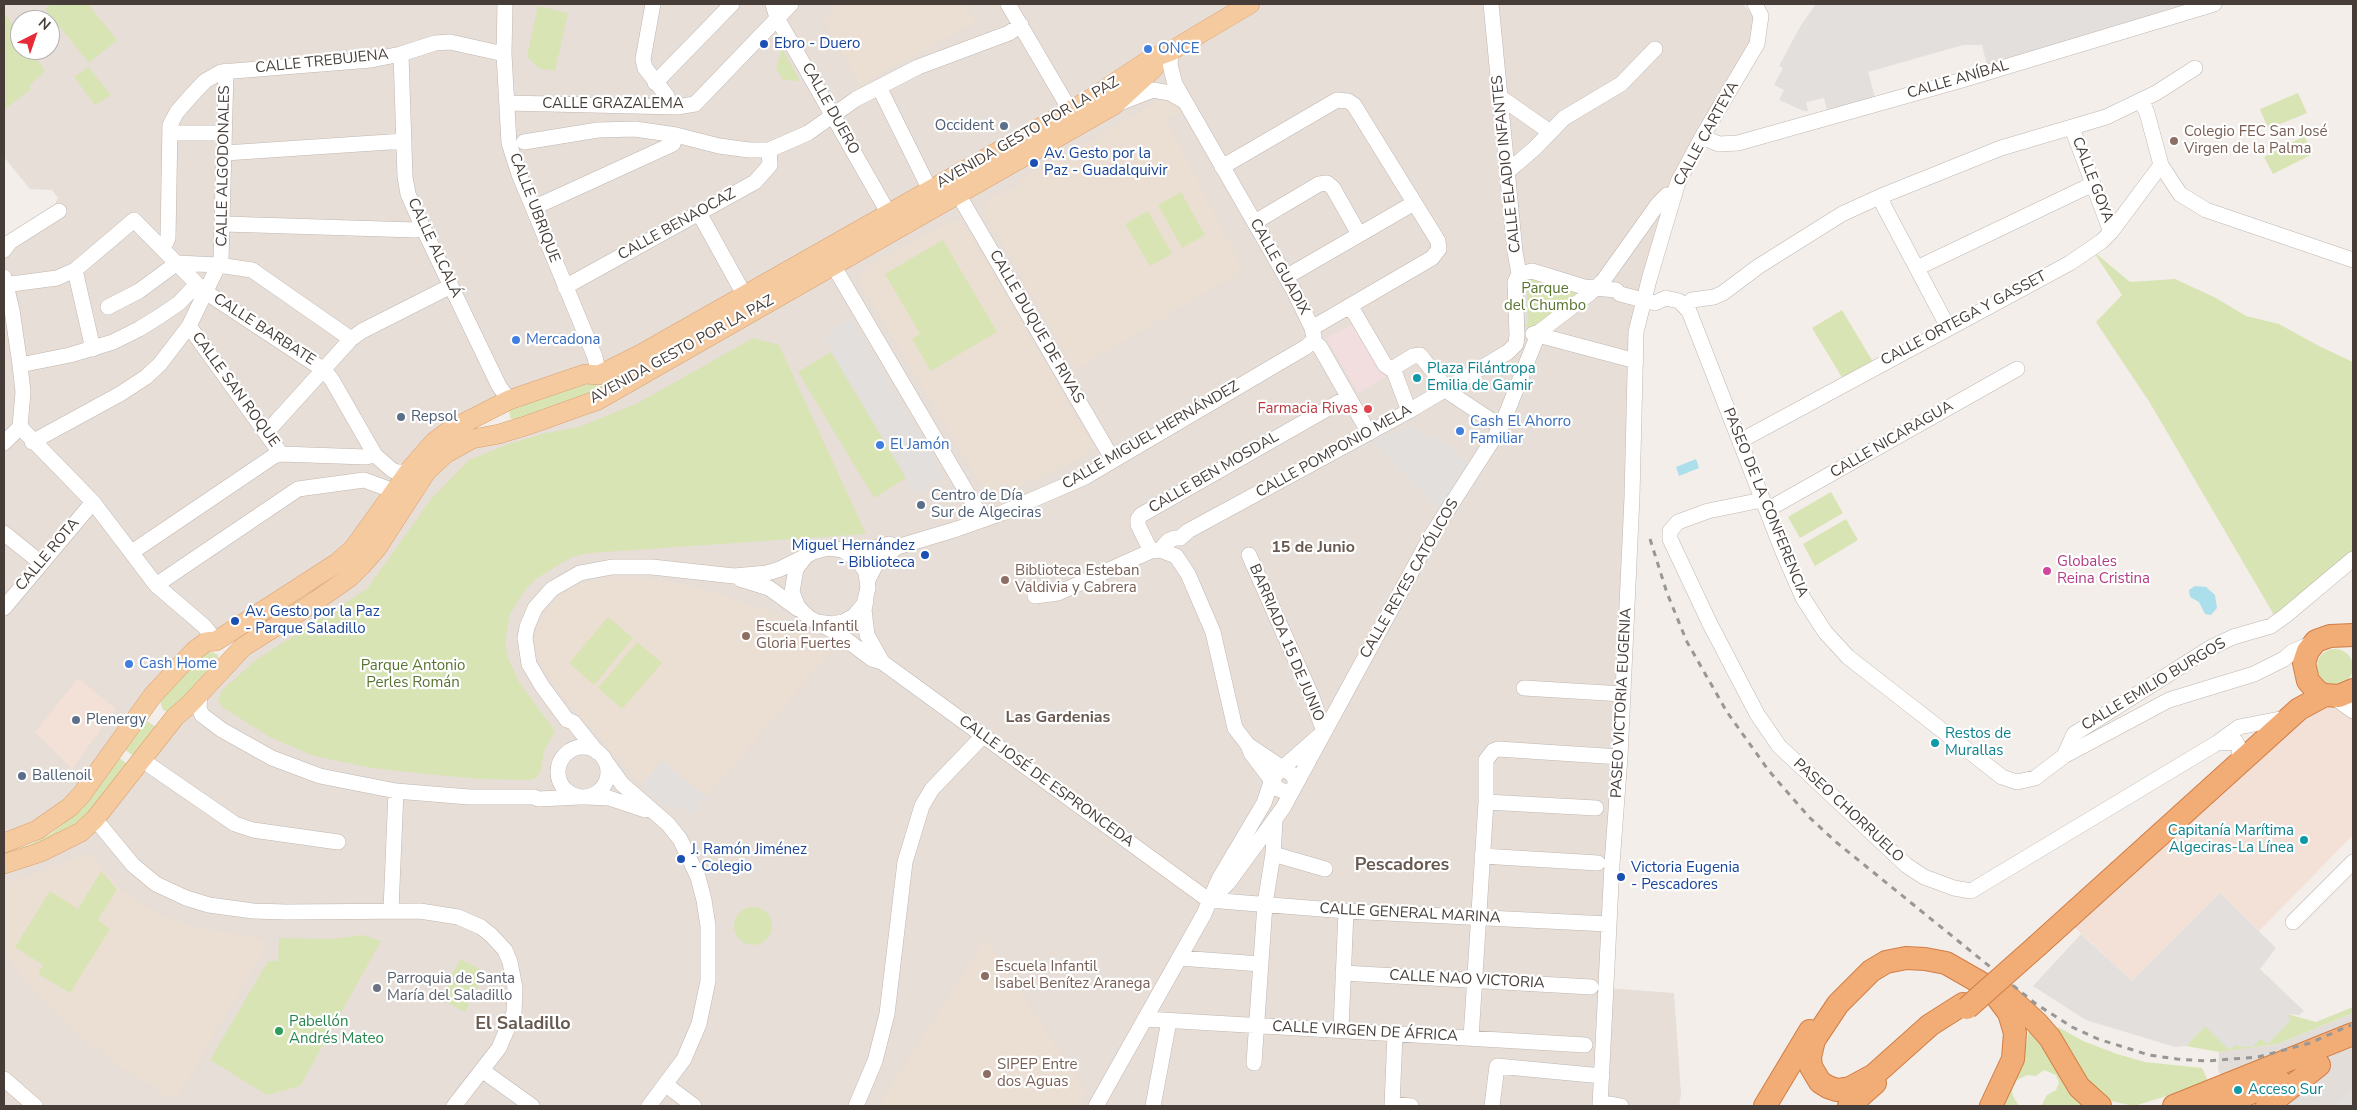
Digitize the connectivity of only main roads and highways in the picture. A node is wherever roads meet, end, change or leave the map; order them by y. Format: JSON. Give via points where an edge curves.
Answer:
{"nodes":[{"id":1,"x":1250,"y":4,"type":"edge"},
{"id":2,"x":1140,"y":72,"type":"junction"},
{"id":3,"x":599,"y":375,"type":"junction"},
{"id":4,"x":509,"y":400,"type":"junction"},
{"id":5,"x":598,"y":400,"type":"junction"},
{"id":6,"x":520,"y":427,"type":"junction"},
{"id":7,"x":2340,"y":639,"type":"edge"},
{"id":8,"x":216,"y":641,"type":"junction"},
{"id":9,"x":228,"y":664,"type":"junction"},
{"id":10,"x":2317,"y":685,"type":"junction"},
{"id":11,"x":2353,"y":690,"type":"edge"},
{"id":12,"x":153,"y":695,"type":"junction"},
{"id":13,"x":178,"y":715,"type":"junction"},
{"id":14,"x":4,"y":843,"type":"edge"},
{"id":15,"x":4,"y":864,"type":"edge"},
{"id":16,"x":2035,"y":943,"type":"junction"},
{"id":17,"x":1965,"y":1006,"type":"junction"},
{"id":18,"x":2353,"y":1034,"type":"edge"},
{"id":19,"x":2353,"y":1050,"type":"edge"},
{"id":20,"x":2319,"y":1065,"type":"junction"},
{"id":21,"x":1766,"y":1106,"type":"edge"},
{"id":22,"x":1849,"y":1106,"type":"edge"},
{"id":23,"x":1857,"y":1106,"type":"edge"},
{"id":24,"x":1991,"y":1106,"type":"edge"},
{"id":25,"x":2100,"y":1106,"type":"edge"},
{"id":26,"x":2174,"y":1106,"type":"edge"},
{"id":27,"x":2219,"y":1106,"type":"edge"},
{"id":28,"x":2267,"y":1106,"type":"edge"}],
"edges":[{"from":1,"to":2,"type":"main road","name":"AVENIDA GESTO POR LA PAZ","via":[[1171,51],[1152,58]]},
{"from":2,"to":3,"type":"main road","name":"AVENIDA GESTO POR LA PAZ"},
{"from":2,"to":5,"type":"main road","name":"AVENIDA GESTO POR LA PAZ","via":[[1114,105]]},
{"from":3,"to":4,"type":"main road","name":"AVENIDA GESTO POR LA PAZ","via":[[585,374]]},
{"from":3,"to":5,"type":"main road","via":[[605,388]]},
{"from":4,"to":6,"type":"main road","via":[[503,408],[504,418],[510,426]]},
{"from":4,"to":8,"type":"main road","name":"AVENIDA GESTO POR LA PAZ","via":[[450,430],[434,442],[364,535],[337,563]]},
{"from":5,"to":6,"type":"main road","name":"AVENIDA GESTO POR LA PAZ"},
{"from":6,"to":9,"type":"main road","name":"AVENIDA GESTO POR LA PAZ","via":[[472,439],[445,454],[426,472],[377,548],[350,577],[242,647]]},
{"from":7,"to":10,"type":"highway","via":[[2305,657]]},
{"from":8,"to":9,"type":"main road","via":[[228,649]]},
{"from":8,"to":12,"type":"main road","name":"AVENIDA GESTO POR LA PAZ","via":[[206,642],[194,651]]},
{"from":9,"to":13,"type":"main road","name":"AVENIDA GESTO POR LA PAZ"},
{"from":10,"to":11,"type":"highway","via":[[2346,694]]},
{"from":10,"to":16,"type":"highway","via":[[2299,709]]},
{"from":10,"to":16,"type":"highway","via":[[2305,692],[2280,720]]},
{"from":12,"to":13,"type":"main road","via":[[152,705],[156,714],[165,718]]},
{"from":12,"to":14,"type":"main road","name":"AVENIDA GESTO POR LA PAZ","via":[[70,807],[37,830]]},
{"from":13,"to":15,"type":"main road","name":"AVENIDA GESTO POR LA PAZ","via":[[81,832],[41,852]]},
{"from":16,"to":17,"type":"highway","bridge":true},
{"from":17,"to":22,"type":"highway"},
{"from":17,"to":23,"type":"highway"},
{"from":17,"to":24,"type":"highway","via":[[1930,1025],[1874,1075],[1850,1088],[1837,1090],[1828,1087],[1820,1082],[1811,1067],[1814,1040],[1838,1004],[1871,971],[1886,962],[1906,958],[1946,963],[1981,983],[1997,997],[2009,1014],[2015,1033],[2013,1059]]},
{"from":18,"to":26,"type":"highway"},
{"from":19,"to":20,"type":"highway"},
{"from":20,"to":27,"type":"highway"},
{"from":20,"to":28,"type":"highway"},
{"from":21,"to":25,"type":"highway","via":[[1816,1021],[1850,979],[1876,958],[1892,951],[1909,949],[1941,953],[1991,981],[2037,1023],[2050,1038],[2079,1087]]}]}
